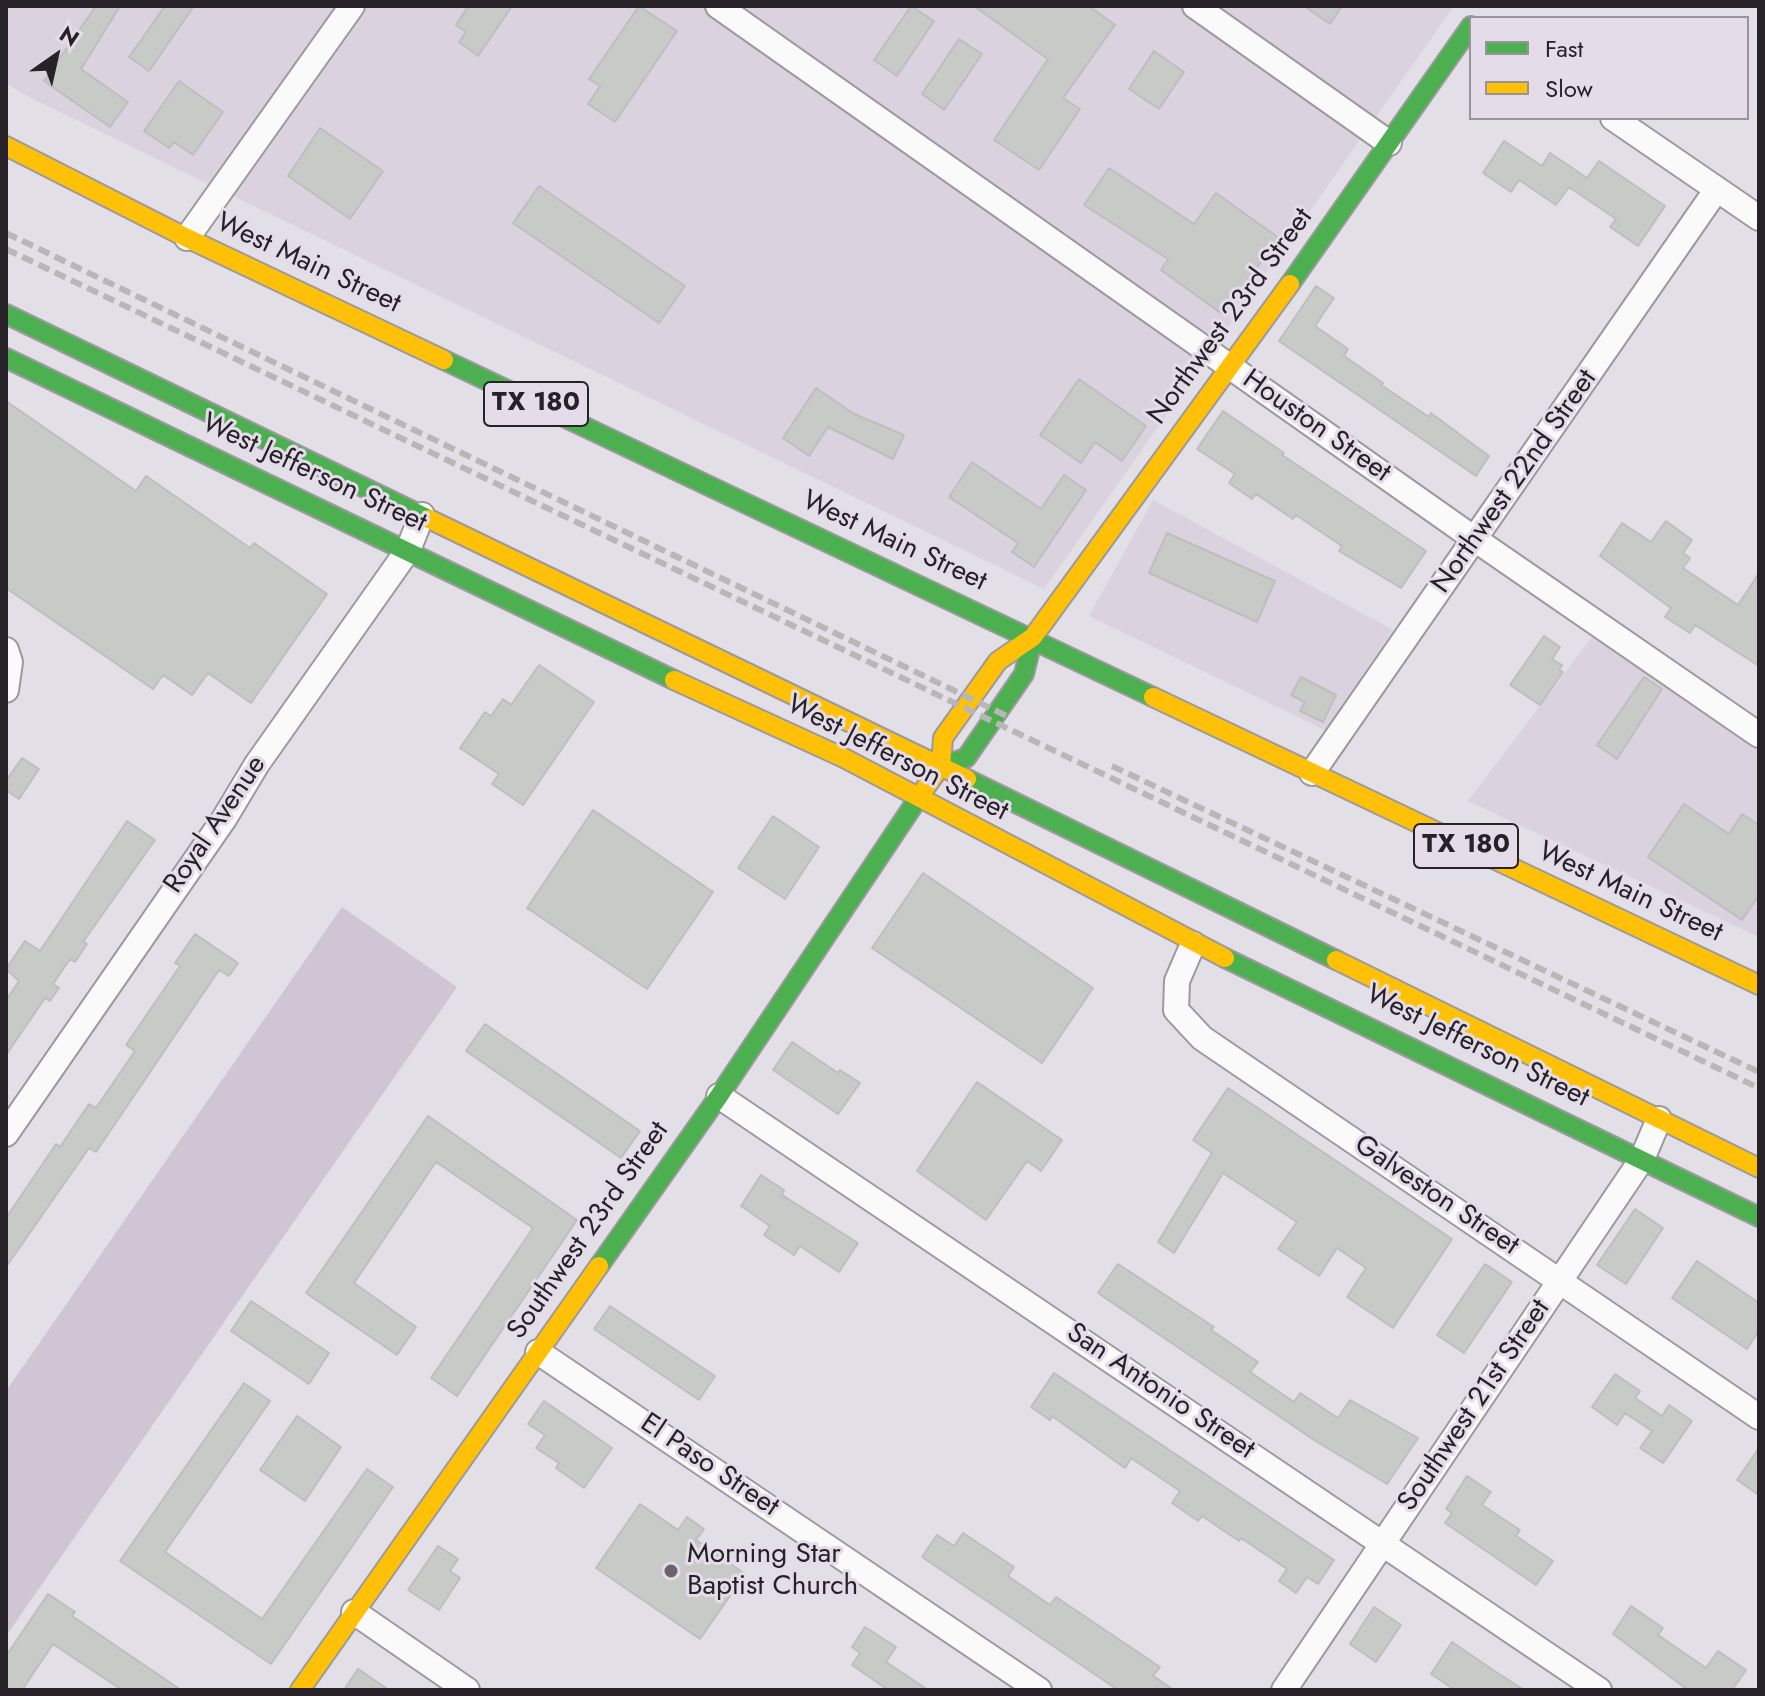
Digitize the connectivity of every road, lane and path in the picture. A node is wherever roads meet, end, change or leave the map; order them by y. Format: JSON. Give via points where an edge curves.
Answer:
{"nodes":[{"id":1,"x":352,"y":6,"type":"edge"},
{"id":2,"x":718,"y":6,"type":"edge"},
{"id":3,"x":1195,"y":6,"type":"edge"},
{"id":4,"x":1469,"y":29,"type":"edge"},
{"id":5,"x":1616,"y":120,"type":"edge"},
{"id":6,"x":1389,"y":143,"type":"junction"},
{"id":7,"x":6,"y":146,"type":"edge"},
{"id":8,"x":1717,"y":189,"type":"junction"},
{"id":9,"x":1759,"y":218,"type":"edge"},
{"id":10,"x":187,"y":238,"type":"junction"},
{"id":11,"x":6,"y":314,"type":"edge"},
{"id":12,"x":6,"y":358,"type":"edge"},
{"id":13,"x":1232,"y":367,"type":"junction"},
{"id":14,"x":422,"y":515,"type":"junction"},
{"id":15,"x":1476,"y":540,"type":"junction"},
{"id":16,"x":408,"y":550,"type":"junction"},
{"id":17,"x":668,"y":635,"type":"junction"},
{"id":18,"x":1033,"y":637,"type":"junction"},
{"id":19,"x":6,"y":650,"type":"edge"},
{"id":20,"x":654,"y":670,"type":"junction"},
{"id":21,"x":6,"y":690,"type":"edge"},
{"id":22,"x":1759,"y":735,"type":"edge"},
{"id":23,"x":941,"y":766,"type":"junction"},
{"id":24,"x":1312,"y":773,"type":"junction"},
{"id":25,"x":916,"y":799,"type":"junction"},
{"id":26,"x":1193,"y":944,"type":"junction"},
{"id":27,"x":1759,"y":984,"type":"edge"},
{"id":28,"x":719,"y":1096,"type":"junction"},
{"id":29,"x":1659,"y":1119,"type":"junction"},
{"id":30,"x":6,"y":1134,"type":"edge"},
{"id":31,"x":1642,"y":1159,"type":"junction"},
{"id":32,"x":1759,"y":1168,"type":"edge"},
{"id":33,"x":1759,"y":1217,"type":"edge"},
{"id":34,"x":1561,"y":1280,"type":"junction"},
{"id":35,"x":538,"y":1352,"type":"junction"},
{"id":36,"x":1759,"y":1417,"type":"edge"},
{"id":37,"x":1383,"y":1542,"type":"junction"},
{"id":38,"x":354,"y":1612,"type":"junction"},
{"id":39,"x":300,"y":1690,"type":"edge"},
{"id":40,"x":467,"y":1690,"type":"edge"},
{"id":41,"x":1039,"y":1690,"type":"edge"},
{"id":42,"x":1284,"y":1690,"type":"edge"},
{"id":43,"x":1599,"y":1690,"type":"edge"}],
"edges":[{"from":1,"to":10,"type":"street"},
{"from":2,"to":13,"type":"street","name":"Houston Street"},
{"from":3,"to":6,"type":"street"},
{"from":4,"to":6,"type":"main road","name":"Northwest 23rd Street"},
{"from":5,"to":8,"type":"street"},
{"from":6,"to":13,"type":"main road","name":"Northwest 23rd Street"},
{"from":7,"to":10,"type":"main road","name":"West Main Street","number":"TX 180"},
{"from":8,"to":9,"type":"street"},
{"from":8,"to":15,"type":"street","name":"Northwest 22nd Street"},
{"from":10,"to":18,"type":"main road","name":"West Main Street","number":"TX 180"},
{"from":11,"to":14,"type":"main road","name":"West Jefferson Street"},
{"from":12,"to":16,"type":"main road","name":"West Jefferson Street"},
{"from":13,"to":15,"type":"street","name":"Houston Street"},
{"from":13,"to":18,"type":"main road","name":"Northwest 23rd Street"},
{"from":14,"to":16,"type":"street","name":"Royal Avenue"},
{"from":14,"to":17,"type":"main road","name":"West Jefferson Street"},
{"from":15,"to":22,"type":"street","name":"Houston Street"},
{"from":15,"to":24,"type":"street","name":"Northwest 22nd Street"},
{"from":16,"to":20,"type":"main road","name":"West Jefferson Street"},
{"from":16,"to":30,"type":"street","name":"Royal Avenue"},
{"from":17,"to":20,"type":"main road"},
{"from":17,"to":23,"type":"main road","name":"West Jefferson Street"},
{"from":18,"to":23,"type":"main road","name":"Northwest 23rd Street","via":[[998,661],[943,738]]},
{"from":18,"to":23,"type":"main road","name":"Northwest 23rd Street","via":[[1024,674],[973,749],[966,758]]},
{"from":18,"to":24,"type":"main road","name":"West Main Street","number":"TX 180"},
{"from":19,"to":21,"type":"street"},
{"from":20,"to":25,"type":"main road","name":"West Jefferson Street","via":[[844,758]]},
{"from":23,"to":25,"type":"main road","name":"Northwest 23rd Street"},
{"from":23,"to":29,"type":"main road","name":"West Jefferson Street"},
{"from":24,"to":27,"type":"main road","name":"West Main Street","number":"TX 180"},
{"from":25,"to":26,"type":"main road","name":"West Jefferson Street"},
{"from":25,"to":28,"type":"main road","name":"Southwest 23rd Street"},
{"from":26,"to":31,"type":"main road","name":"West Jefferson Street"},
{"from":26,"to":34,"type":"street","name":"Galveston Street","via":[[1177,981],[1176,1010],[1202,1038]]},
{"from":28,"to":35,"type":"main road","name":"Southwest 23rd Street"},
{"from":28,"to":37,"type":"street","name":"San Antonio Street"},
{"from":29,"to":31,"type":"street","name":"Southwest 21st Street"},
{"from":29,"to":32,"type":"main road","name":"West Jefferson Street"},
{"from":31,"to":33,"type":"main road","name":"West Jefferson Street"},
{"from":31,"to":34,"type":"street","name":"Southwest 21st Street"},
{"from":34,"to":36,"type":"street","name":"Galveston Street"},
{"from":34,"to":37,"type":"street","name":"Southwest 21st Street"},
{"from":35,"to":38,"type":"main road","name":"Southwest 23rd Street"},
{"from":35,"to":41,"type":"street","name":"El Paso Street"},
{"from":37,"to":42,"type":"street","name":"Southwest 21st Street"},
{"from":37,"to":43,"type":"street","name":"San Antonio Street"},
{"from":38,"to":39,"type":"main road","name":"Southwest 23rd Street"},
{"from":38,"to":40,"type":"street"}]}
